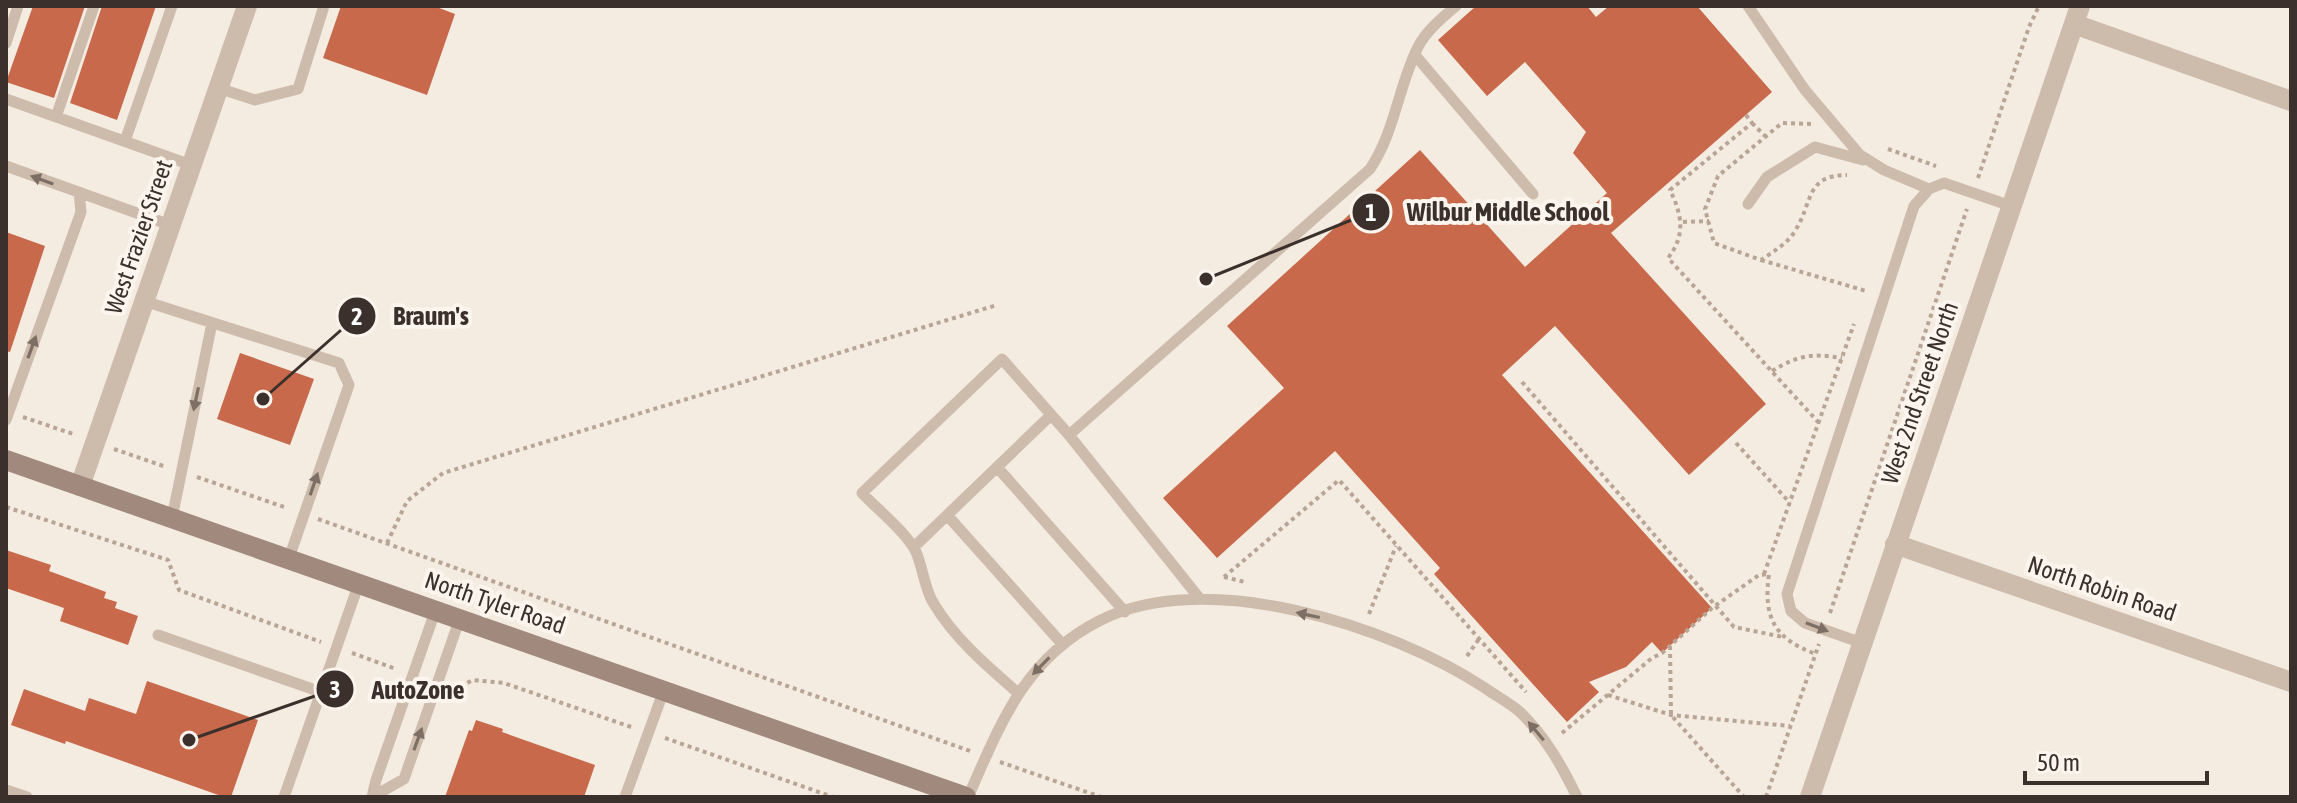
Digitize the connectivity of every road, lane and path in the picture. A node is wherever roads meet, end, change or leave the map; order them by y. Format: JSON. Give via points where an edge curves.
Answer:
{"nodes":[{"id":1,"x":18,"y":6,"type":"edge"},
{"id":2,"x":94,"y":6,"type":"edge"},
{"id":3,"x":172,"y":6,"type":"edge"},
{"id":4,"x":247,"y":6,"type":"edge"},
{"id":5,"x":324,"y":6,"type":"edge"},
{"id":6,"x":1456,"y":6,"type":"edge"},
{"id":7,"x":1748,"y":6,"type":"edge"},
{"id":8,"x":2039,"y":6,"type":"edge"},
{"id":9,"x":2077,"y":15,"type":"edge"},
{"id":10,"x":6,"y":43,"type":"edge"},
{"id":11,"x":1415,"y":55,"type":"junction"},
{"id":12,"x":218,"y":88,"type":"junction"},
{"id":13,"x":6,"y":99,"type":"edge"},
{"id":14,"x":2291,"y":101,"type":"edge"},
{"id":15,"x":1746,"y":115,"type":"dead end"},
{"id":16,"x":56,"y":117,"type":"junction"},
{"id":17,"x":1752,"y":123,"type":"junction"},
{"id":18,"x":1840,"y":133,"type":"junction"},
{"id":19,"x":1765,"y":136,"type":"junction"},
{"id":20,"x":125,"y":141,"type":"junction"},
{"id":21,"x":1881,"y":147,"type":"dead end"},
{"id":22,"x":1871,"y":162,"type":"junction"},
{"id":23,"x":191,"y":165,"type":"junction"},
{"id":24,"x":6,"y":166,"type":"edge"},
{"id":25,"x":1950,"y":170,"type":"dead end"},
{"id":26,"x":1856,"y":175,"type":"dead end"},
{"id":27,"x":1929,"y":189,"type":"junction"},
{"id":28,"x":1973,"y":192,"type":"junction"},
{"id":29,"x":79,"y":193,"type":"junction"},
{"id":30,"x":1533,"y":194,"type":"dead end"},
{"id":31,"x":1748,"y":204,"type":"dead end"},
{"id":32,"x":2011,"y":206,"type":"junction"},
{"id":33,"x":1709,"y":221,"type":"junction"},
{"id":34,"x":1682,"y":222,"type":"junction"},
{"id":35,"x":170,"y":225,"type":"junction"},
{"id":36,"x":1761,"y":260,"type":"junction"},
{"id":37,"x":1871,"y":278,"type":"dead end"},
{"id":38,"x":1866,"y":291,"type":"junction"},
{"id":39,"x":144,"y":301,"type":"junction"},
{"id":40,"x":1862,"y":304,"type":"dead end"},
{"id":41,"x":997,"y":305,"type":"dead end"},
{"id":42,"x":1857,"y":318,"type":"dead end"},
{"id":43,"x":212,"y":323,"type":"junction"},
{"id":44,"x":1842,"y":358,"type":"junction"},
{"id":45,"x":1772,"y":371,"type":"junction"},
{"id":46,"x":1522,"y":382,"type":"dead end"},
{"id":47,"x":1051,"y":415,"type":"junction"},
{"id":48,"x":7,"y":416,"type":"edge"},
{"id":49,"x":1819,"y":423,"type":"junction"},
{"id":50,"x":1069,"y":435,"type":"junction"},
{"id":51,"x":95,"y":442,"type":"junction"},
{"id":52,"x":1736,"y":443,"type":"dead end"},
{"id":53,"x":6,"y":460,"type":"edge"},
{"id":54,"x":997,"y":467,"type":"junction"},
{"id":55,"x":181,"y":472,"type":"junction"},
{"id":56,"x":80,"y":486,"type":"junction"},
{"id":57,"x":1790,"y":503,"type":"junction"},
{"id":58,"x":304,"y":514,"type":"junction"},
{"id":59,"x":947,"y":515,"type":"junction"},
{"id":60,"x":172,"y":518,"type":"junction"},
{"id":61,"x":387,"y":543,"type":"junction"},
{"id":62,"x":1895,"y":544,"type":"junction"},
{"id":63,"x":1397,"y":545,"type":"junction"},
{"id":64,"x":914,"y":547,"type":"junction"},
{"id":65,"x":289,"y":558,"type":"junction"},
{"id":66,"x":1764,"y":574,"type":"junction"},
{"id":67,"x":1224,"y":577,"type":"dead end"},
{"id":68,"x":359,"y":583,"type":"junction"},
{"id":69,"x":1200,"y":599,"type":"junction"},
{"id":70,"x":1715,"y":605,"type":"junction"},
{"id":71,"x":436,"y":609,"type":"junction"},
{"id":72,"x":1125,"y":612,"type":"junction"},
{"id":73,"x":1369,"y":614,"type":"dead end"},
{"id":74,"x":460,"y":618,"type":"junction"},
{"id":75,"x":1824,"y":629,"type":"junction"},
{"id":76,"x":158,"y":635,"type":"dead end"},
{"id":77,"x":1783,"y":637,"type":"junction"},
{"id":78,"x":1479,"y":639,"type":"junction"},
{"id":79,"x":1862,"y":643,"type":"junction"},
{"id":80,"x":1063,"y":645,"type":"junction"},
{"id":81,"x":1670,"y":646,"type":"junction"},
{"id":82,"x":1816,"y":654,"type":"junction"},
{"id":83,"x":1463,"y":662,"type":"dead end"},
{"id":84,"x":2291,"y":682,"type":"edge"},
{"id":85,"x":664,"y":690,"type":"junction"},
{"id":86,"x":321,"y":692,"type":"junction"},
{"id":87,"x":1018,"y":693,"type":"junction"},
{"id":88,"x":1608,"y":695,"type":"junction"},
{"id":89,"x":1535,"y":702,"type":"dead end"},
{"id":90,"x":1671,"y":715,"type":"junction"},
{"id":91,"x":1553,"y":723,"type":"dead end"},
{"id":92,"x":1791,"y":726,"type":"junction"},
{"id":93,"x":986,"y":757,"type":"junction"},
{"id":94,"x":6,"y":790,"type":"edge"},
{"id":95,"x":27,"y":797,"type":"edge"},
{"id":96,"x":284,"y":797,"type":"edge"},
{"id":97,"x":372,"y":797,"type":"edge"},
{"id":98,"x":625,"y":797,"type":"edge"},
{"id":99,"x":967,"y":797,"type":"edge"},
{"id":100,"x":1101,"y":797,"type":"edge"},
{"id":101,"x":1577,"y":797,"type":"edge"},
{"id":102,"x":1744,"y":797,"type":"edge"},
{"id":103,"x":1766,"y":797,"type":"edge"},
{"id":104,"x":1810,"y":797,"type":"edge"}],
"edges":[{"from":1,"to":10,"type":"lane"},
{"from":2,"to":16,"type":"lane"},
{"from":3,"to":20,"type":"lane"},
{"from":4,"to":12,"type":"street","name":"West Frazier Street"},
{"from":5,"to":12,"type":"lane","via":[[298,89],[255,100]]},
{"from":6,"to":11,"type":"lane","via":[[1436,23]]},
{"from":7,"to":18,"type":"lane"},
{"from":8,"to":28,"type":"path"},
{"from":9,"to":14,"type":"street"},
{"from":9,"to":32,"type":"street","name":"West 2nd Street North"},
{"from":11,"to":30,"type":"lane"},
{"from":11,"to":50,"type":"lane","via":[[1393,123],[1370,169]]},
{"from":12,"to":23,"type":"street","name":"West Frazier Street"},
{"from":13,"to":16,"type":"lane"},
{"from":15,"to":17,"type":"path"},
{"from":16,"to":20,"type":"lane"},
{"from":17,"to":19,"type":"path"},
{"from":17,"to":34,"type":"path","via":[[1670,190]]},
{"from":18,"to":19,"type":"path","via":[[1812,124],[1782,123]]},
{"from":18,"to":22,"type":"lane"},
{"from":19,"to":33,"type":"path","via":[[1718,176],[1705,209]]},
{"from":20,"to":23,"type":"lane"},
{"from":21,"to":25,"type":"path"},
{"from":22,"to":27,"type":"lane"},
{"from":22,"to":31,"type":"lane","via":[[1815,147],[1767,177]]},
{"from":23,"to":35,"type":"street","name":"West Frazier Street"},
{"from":29,"to":24,"type":"lane","one_way":true},
{"from":26,"to":36,"type":"path","via":[[1820,181],[1788,241]]},
{"from":27,"to":28,"type":"lane","via":[[1944,183]]},
{"from":27,"to":75,"type":"lane","one_way":true,"via":[[1914,206],[1787,594],[1791,611]]},
{"from":28,"to":32,"type":"lane"},
{"from":28,"to":75,"type":"path"},
{"from":29,"to":35,"type":"lane"},
{"from":48,"to":29,"type":"lane","one_way":true,"via":[[81,212]]},
{"from":32,"to":62,"type":"street","name":"West 2nd Street North"},
{"from":33,"to":34,"type":"path"},
{"from":33,"to":36,"type":"path","via":[[1714,243]]},
{"from":34,"to":45,"type":"path","via":[[1677,247],[1668,258]]},
{"from":35,"to":39,"type":"street","name":"West Frazier Street"},
{"from":36,"to":38,"type":"path"},
{"from":37,"to":38,"type":"path"},
{"from":38,"to":40,"type":"path"},
{"from":39,"to":43,"type":"lane"},
{"from":39,"to":51,"type":"street","name":"West Frazier Street"},
{"from":41,"to":61,"type":"path","via":[[443,473],[407,501]]},
{"from":42,"to":44,"type":"path"},
{"from":43,"to":55,"type":"lane","one_way":true},
{"from":58,"to":43,"type":"lane","one_way":true,"via":[[349,385],[339,363]]},
{"from":44,"to":45,"type":"path","via":[[1803,356]]},
{"from":44,"to":49,"type":"path"},
{"from":45,"to":49,"type":"path"},
{"from":46,"to":70,"type":"path"},
{"from":47,"to":50,"type":"lane"},
{"from":47,"to":54,"type":"lane"},
{"from":47,"to":64,"type":"lane","via":[[1002,359],[862,493]]},
{"from":48,"to":51,"type":"path"},
{"from":49,"to":57,"type":"path"},
{"from":50,"to":69,"type":"lane"},
{"from":51,"to":55,"type":"path"},
{"from":51,"to":56,"type":"street","name":"West Frazier Street"},
{"from":52,"to":57,"type":"path"},
{"from":53,"to":56,"type":"main road","name":"North Tyler Road"},
{"from":54,"to":59,"type":"lane"},
{"from":54,"to":72,"type":"lane"},
{"from":55,"to":58,"type":"path"},
{"from":55,"to":60,"type":"lane"},
{"from":56,"to":60,"type":"main road","name":"North Tyler Road"},
{"from":57,"to":66,"type":"path"},
{"from":58,"to":61,"type":"path"},
{"from":58,"to":65,"type":"lane"},
{"from":59,"to":64,"type":"lane"},
{"from":59,"to":80,"type":"lane"},
{"from":60,"to":65,"type":"main road","name":"North Tyler Road"},
{"from":61,"to":93,"type":"path"},
{"from":62,"to":79,"type":"street","name":"West 2nd Street North"},
{"from":62,"to":84,"type":"street","name":"North Robin Road"},
{"from":63,"to":67,"type":"path","via":[[1339,480]]},
{"from":63,"to":73,"type":"path"},
{"from":63,"to":78,"type":"path"},
{"from":64,"to":87,"type":"lane","via":[[931,600],[943,619]]},
{"from":65,"to":68,"type":"main road","name":"North Tyler Road"},
{"from":66,"to":70,"type":"path"},
{"from":66,"to":77,"type":"path","via":[[1769,574],[1770,614]]},
{"from":68,"to":71,"type":"main road","name":"North Tyler Road"},
{"from":68,"to":86,"type":"lane"},
{"from":69,"to":72,"type":"lane","via":[[1158,601]]},
{"from":101,"to":69,"type":"lane","one_way":true,"via":[[1559,759],[1519,711],[1467,676],[1341,622],[1259,604]]},
{"from":70,"to":77,"type":"path","via":[[1734,627]]},
{"from":70,"to":81,"type":"path"},
{"from":71,"to":74,"type":"main road","name":"North Tyler Road"},
{"from":71,"to":97,"type":"lane"},
{"from":72,"to":80,"type":"lane","via":[[1099,620]]},
{"from":74,"to":85,"type":"main road","name":"North Tyler Road"},
{"from":97,"to":74,"type":"lane","one_way":true,"via":[[404,779]]},
{"from":75,"to":79,"type":"lane"},
{"from":75,"to":82,"type":"path"},
{"from":76,"to":86,"type":"lane"},
{"from":77,"to":82,"type":"path"},
{"from":78,"to":83,"type":"path"},
{"from":78,"to":89,"type":"path"},
{"from":79,"to":104,"type":"street","name":"West 2nd Street North"},
{"from":80,"to":87,"type":"lane","one_way":true},
{"from":81,"to":88,"type":"path"},
{"from":81,"to":90,"type":"path"},
{"from":82,"to":92,"type":"path"},
{"from":85,"to":98,"type":"lane"},
{"from":85,"to":99,"type":"main road","name":"North Tyler Road"},
{"from":86,"to":96,"type":"lane"},
{"from":87,"to":93,"type":"lane"},
{"from":88,"to":90,"type":"path"},
{"from":88,"to":91,"type":"path","via":[[1564,735]]},
{"from":90,"to":92,"type":"path"},
{"from":90,"to":102,"type":"path"},
{"from":92,"to":103,"type":"path"},
{"from":93,"to":99,"type":"lane"},
{"from":93,"to":100,"type":"path"},
{"from":94,"to":95,"type":"lane"}]}
